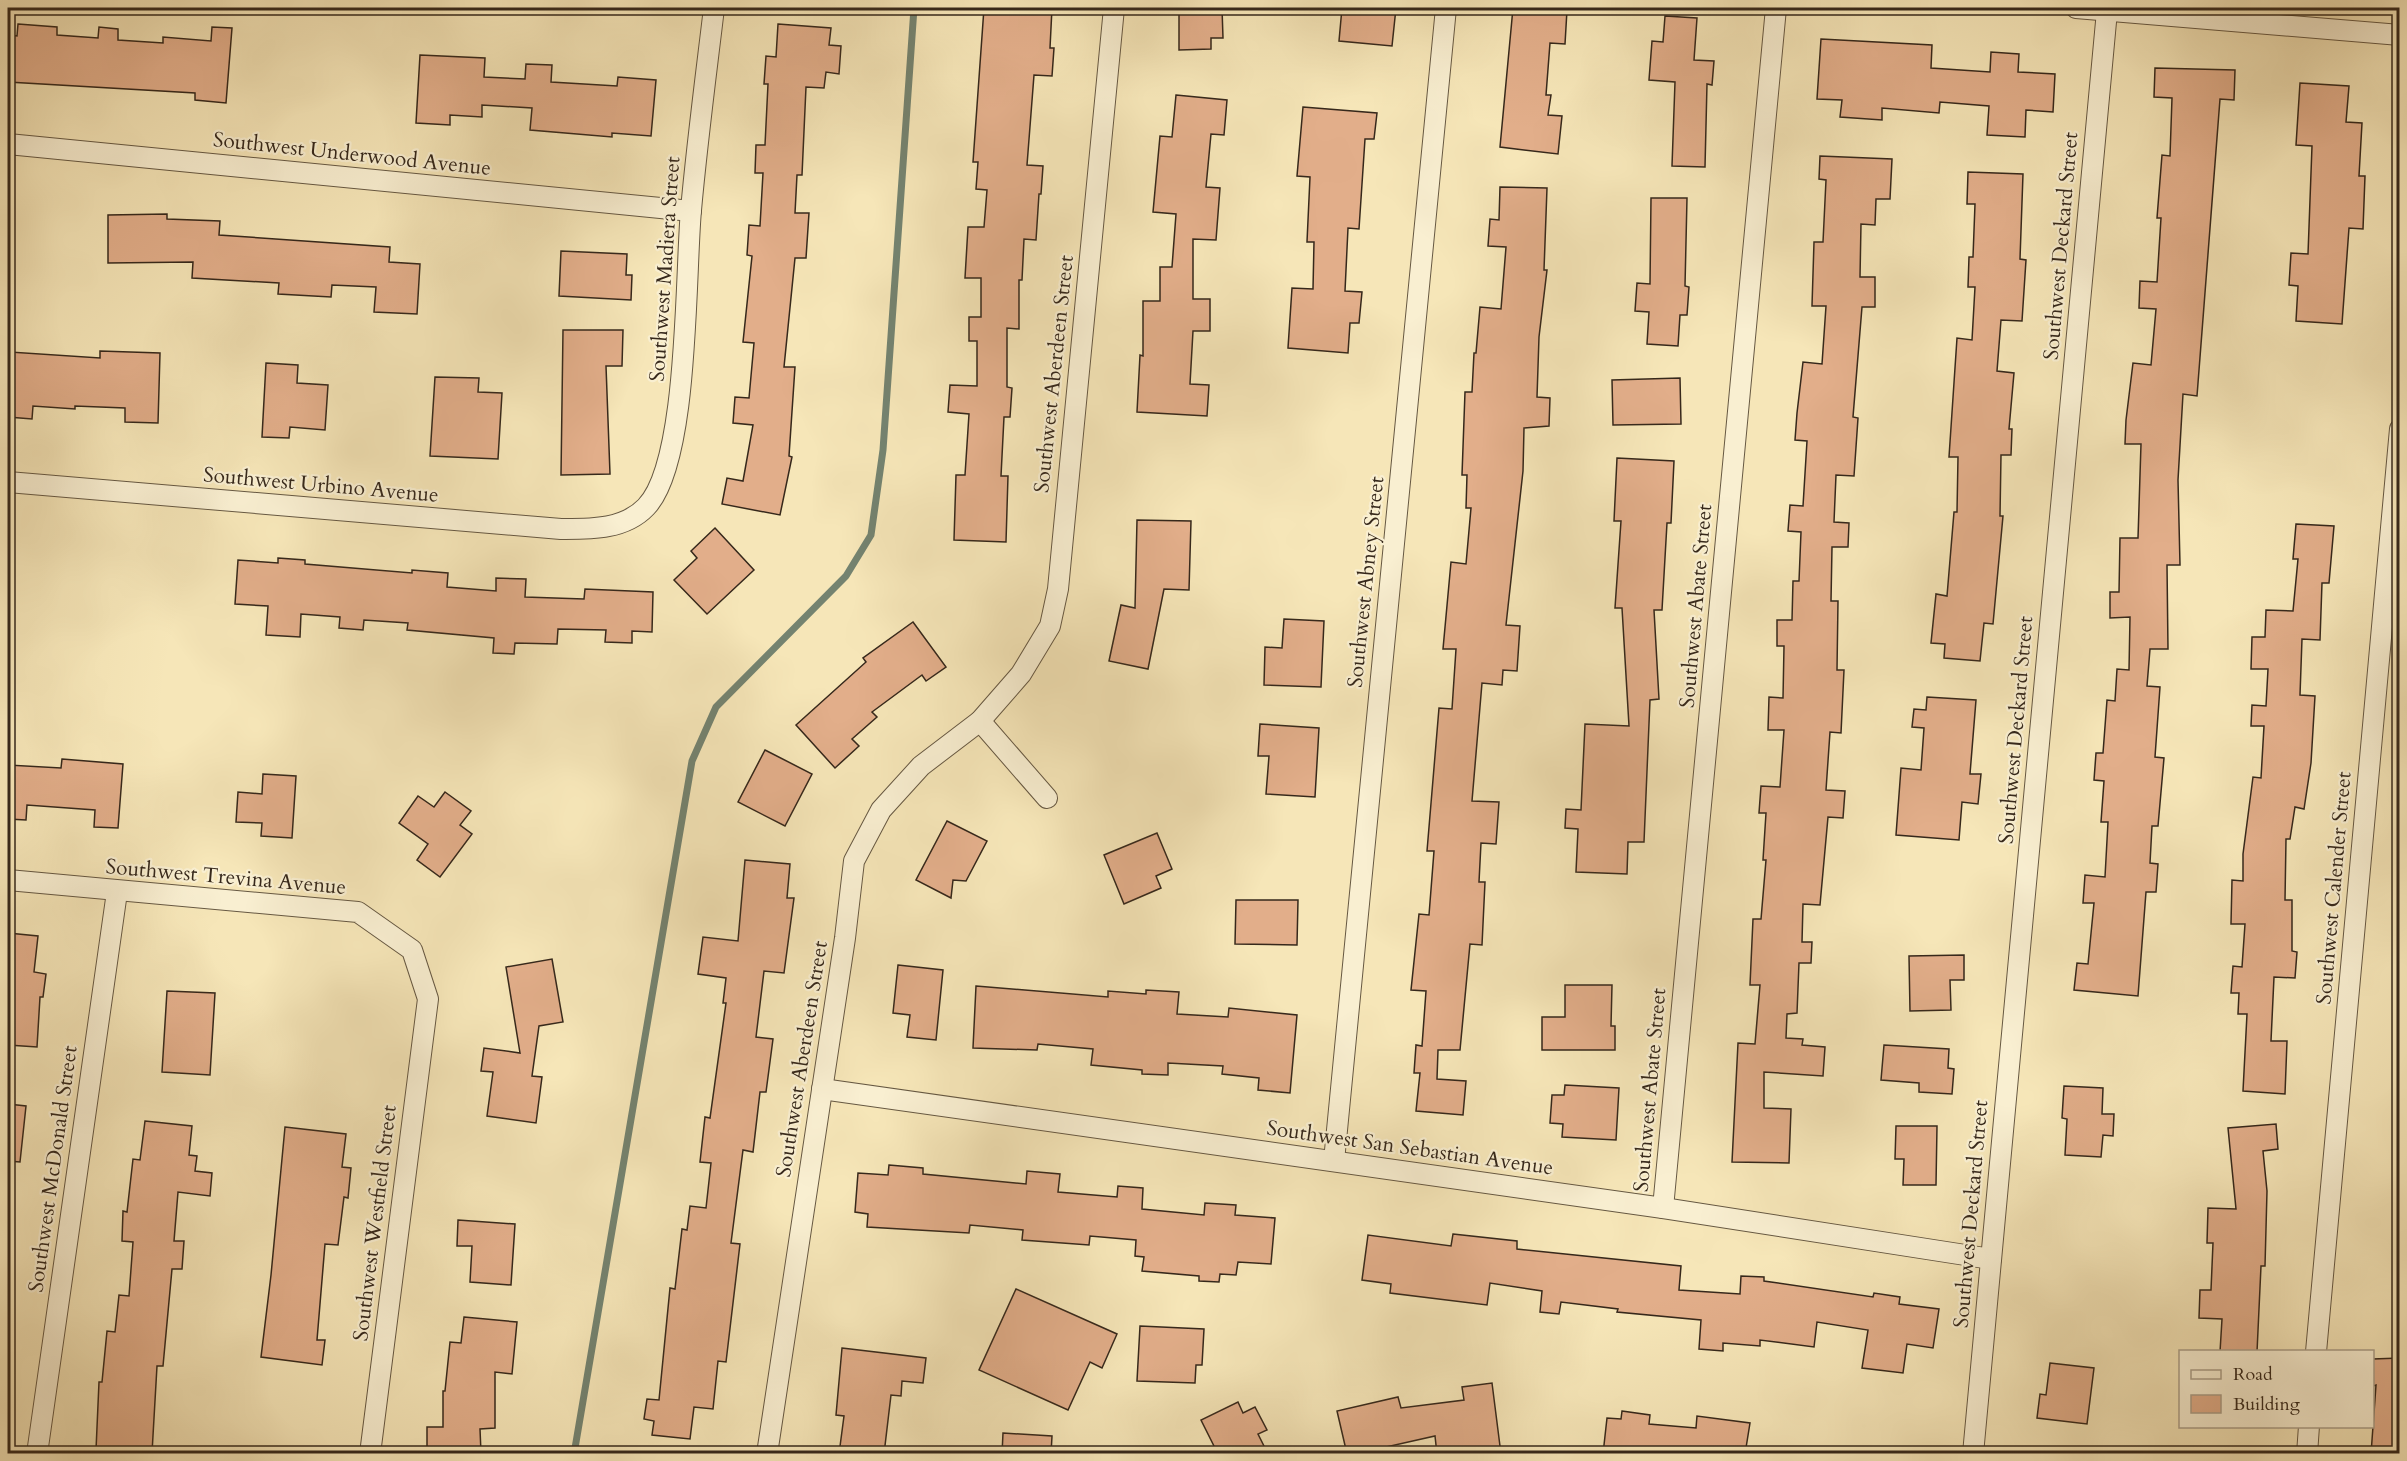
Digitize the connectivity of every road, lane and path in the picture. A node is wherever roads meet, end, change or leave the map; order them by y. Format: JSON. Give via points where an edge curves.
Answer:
{"nodes":[{"id":1,"x":714,"y":8,"type":"edge"},
{"id":2,"x":1114,"y":8,"type":"edge"},
{"id":3,"x":1446,"y":8,"type":"edge"},
{"id":4,"x":1776,"y":8,"type":"edge"},
{"id":5,"x":2076,"y":8,"type":"edge"},
{"id":6,"x":2107,"y":11,"type":"junction"},
{"id":7,"x":2400,"y":35,"type":"edge"},
{"id":8,"x":8,"y":144,"type":"edge"},
{"id":9,"x":691,"y":211,"type":"junction"},
{"id":10,"x":2400,"y":429,"type":"edge"},
{"id":11,"x":8,"y":482,"type":"edge"},
{"id":12,"x":630,"y":520,"type":"joint"},
{"id":13,"x":980,"y":721,"type":"junction"},
{"id":14,"x":1047,"y":798,"type":"dead end"},
{"id":15,"x":8,"y":880,"type":"edge"},
{"id":16,"x":117,"y":892,"type":"junction"},
{"id":17,"x":428,"y":999,"type":"joint"},
{"id":18,"x":822,"y":1089,"type":"junction"},
{"id":19,"x":1334,"y":1161,"type":"junction"},
{"id":20,"x":1663,"y":1208,"type":"junction"},
{"id":21,"x":1991,"y":1259,"type":"junction"},
{"id":22,"x":2316,"y":1350,"type":"edge"},
{"id":23,"x":2309,"y":1428,"type":"edge"},
{"id":24,"x":37,"y":1454,"type":"edge"},
{"id":25,"x":370,"y":1454,"type":"edge"},
{"id":26,"x":767,"y":1454,"type":"edge"},
{"id":27,"x":1973,"y":1454,"type":"edge"},
{"id":28,"x":2307,"y":1454,"type":"edge"}],
"edges":[{"from":1,"to":9,"type":"street","name":"Southwest Madiera Street"},
{"from":2,"to":13,"type":"street","name":"Southwest Aberdeen Street","via":[[1058,589],[1050,626],[1021,675]]},
{"from":3,"to":19,"type":"street","name":"Southwest Abney Street"},
{"from":4,"to":20,"type":"street","name":"Southwest Abate Street"},
{"from":5,"to":6,"type":"street"},
{"from":6,"to":7,"type":"street"},
{"from":6,"to":21,"type":"street","name":"Southwest Deckard Street"},
{"from":8,"to":9,"type":"street","name":"Southwest Underwood Avenue"},
{"from":9,"to":12,"type":"street","name":"Southwest Madiera Street","via":[[673,445],[657,492]]},
{"from":10,"to":22,"type":"street","name":"Southwest Calender Street"},
{"from":11,"to":12,"type":"street","name":"Southwest Urbino Avenue","via":[[561,529],[589,529]]},
{"from":13,"to":14,"type":"street"},
{"from":13,"to":18,"type":"street","name":"Southwest Aberdeen Street","via":[[921,766],[881,810],[854,861]]},
{"from":15,"to":16,"type":"street","name":"Southwest Trevina Avenue"},
{"from":16,"to":17,"type":"street","name":"Southwest Trevina Avenue","via":[[358,912],[412,950]]},
{"from":16,"to":24,"type":"street","name":"Southwest McDonald Street"},
{"from":17,"to":25,"type":"street","name":"Southwest Westfield Street"},
{"from":18,"to":19,"type":"street","name":"Southwest San Sebastian Avenue"},
{"from":18,"to":26,"type":"street","name":"Southwest Aberdeen Street"},
{"from":19,"to":20,"type":"street","name":"Southwest San Sebastian Avenue"},
{"from":20,"to":21,"type":"street","name":"Southwest San Sebastian Avenue"},
{"from":21,"to":27,"type":"street","name":"Southwest Deckard Street"},
{"from":23,"to":28,"type":"street"}]}
